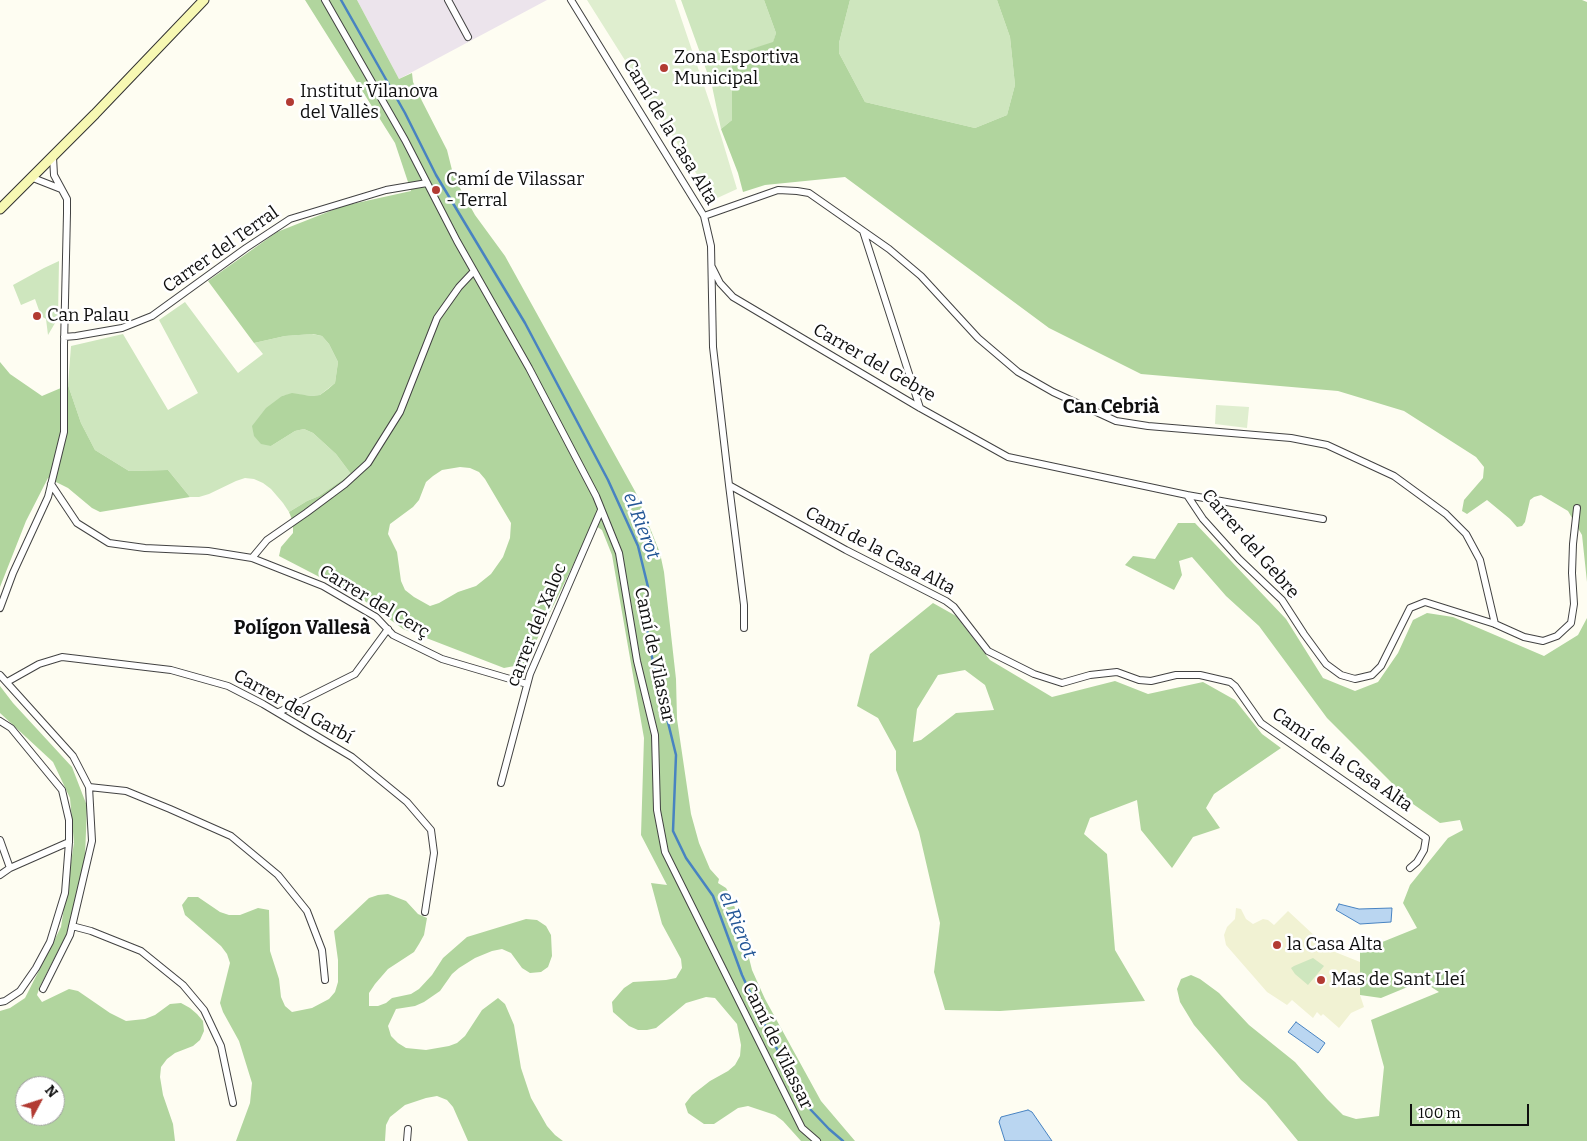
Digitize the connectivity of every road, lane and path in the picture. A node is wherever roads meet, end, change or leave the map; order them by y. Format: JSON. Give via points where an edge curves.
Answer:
{"nodes":[{"id":1,"x":204,"y":0,"type":"edge"},
{"id":2,"x":325,"y":0,"type":"edge"},
{"id":3,"x":448,"y":0,"type":"edge"},
{"id":4,"x":571,"y":0,"type":"edge"},
{"id":5,"x":468,"y":37,"type":"dead end"},
{"id":6,"x":53,"y":157,"type":"junction"},
{"id":7,"x":33,"y":178,"type":"junction"},
{"id":8,"x":427,"y":183,"type":"junction"},
{"id":9,"x":61,"y":188,"type":"junction"},
{"id":10,"x":0,"y":208,"type":"edge"},
{"id":11,"x":704,"y":216,"type":"junction"},
{"id":12,"x":863,"y":231,"type":"junction"},
{"id":13,"x":711,"y":263,"type":"junction"},
{"id":14,"x":474,"y":271,"type":"junction"},
{"id":15,"x":64,"y":336,"type":"junction"},
{"id":16,"x":920,"y":408,"type":"junction"},
{"id":17,"x":51,"y":484,"type":"junction"},
{"id":18,"x":728,"y":485,"type":"junction"},
{"id":19,"x":1187,"y":495,"type":"junction"},
{"id":20,"x":1577,"y":508,"type":"dead end"},
{"id":21,"x":602,"y":510,"type":"junction"},
{"id":22,"x":1323,"y":519,"type":"dead end"},
{"id":23,"x":252,"y":558,"type":"junction"},
{"id":24,"x":0,"y":608,"type":"edge"},
{"id":25,"x":1495,"y":624,"type":"junction"},
{"id":26,"x":744,"y":628,"type":"dead end"},
{"id":27,"x":388,"y":629,"type":"junction"},
{"id":28,"x":0,"y":676,"type":"edge"},
{"id":29,"x":7,"y":682,"type":"junction"},
{"id":30,"x":527,"y":684,"type":"junction"},
{"id":31,"x":278,"y":712,"type":"junction"},
{"id":32,"x":0,"y":721,"type":"edge"},
{"id":33,"x":501,"y":783,"type":"dead end"},
{"id":34,"x":89,"y":786,"type":"junction"},
{"id":35,"x":0,"y":840,"type":"edge"},
{"id":36,"x":69,"y":842,"type":"junction"},
{"id":37,"x":10,"y":868,"type":"junction"},
{"id":38,"x":1410,"y":868,"type":"dead end"},
{"id":39,"x":0,"y":875,"type":"edge"},
{"id":40,"x":425,"y":912,"type":"dead end"},
{"id":41,"x":72,"y":926,"type":"junction"},
{"id":42,"x":326,"y":980,"type":"dead end"},
{"id":43,"x":43,"y":989,"type":"dead end"},
{"id":44,"x":0,"y":1002,"type":"edge"},
{"id":45,"x":233,"y":1103,"type":"dead end"},
{"id":46,"x":408,"y":1128,"type":"dead end"},
{"id":47,"x":407,"y":1141,"type":"edge"},
{"id":48,"x":817,"y":1141,"type":"edge"}],
"edges":[{"from":1,"to":6,"type":"main road"},
{"from":2,"to":8,"type":"street","name":"Camí de Vilassar"},
{"from":3,"to":5,"type":"street"},
{"from":4,"to":11,"type":"street","name":"Camí de la Casa Alta"},
{"from":6,"to":7,"type":"main road"},
{"from":6,"to":9,"type":"street","via":[[54,175]]},
{"from":7,"to":9,"type":"street"},
{"from":7,"to":10,"type":"main road"},
{"from":8,"to":14,"type":"street","name":"Camí de Vilassar"},
{"from":8,"to":15,"type":"street","name":"Carrer del Terral","via":[[386,190],[290,219],[152,316],[122,328]]},
{"from":9,"to":15,"type":"street","via":[[67,200],[68,213]]},
{"from":11,"to":12,"type":"street","via":[[778,190],[796,191],[809,193]]},
{"from":11,"to":13,"type":"street","name":"Camí de la Casa Alta"},
{"from":12,"to":16,"type":"street"},
{"from":12,"to":25,"type":"street","via":[[921,276],[978,338],[1018,372],[1061,396],[1116,421],[1291,438],[1327,445],[1394,476],[1446,514],[1466,534],[1480,560]]},
{"from":13,"to":16,"type":"street","name":"Carrer del Gebre","via":[[720,283],[733,297]]},
{"from":13,"to":18,"type":"street","name":"Camí de la Casa Alta","via":[[713,347]]},
{"from":14,"to":21,"type":"street","name":"Camí de Vilassar","via":[[529,368]]},
{"from":14,"to":23,"type":"street","via":[[437,318],[400,412],[368,463],[267,540]]},
{"from":15,"to":17,"type":"street","via":[[64,432]]},
{"from":16,"to":19,"type":"street","name":"Carrer del Gebre","via":[[1008,457]]},
{"from":17,"to":23,"type":"street","name":"Carrer del Cerç","via":[[77,523],[108,543]]},
{"from":17,"to":24,"type":"street"},
{"from":18,"to":26,"type":"street","via":[[744,605]]},
{"from":18,"to":38,"type":"street","name":"Camí de la Casa Alta","via":[[946,601],[988,652],[1034,674],[1062,683],[1117,672],[1139,680],[1200,674],[1230,682],[1261,723],[1426,838],[1424,850]]},
{"from":19,"to":22,"type":"street","name":"Carrer del Gebre"},
{"from":19,"to":25,"type":"street","name":"Carrer del Gebre","via":[[1221,539],[1282,600],[1326,664],[1341,675],[1355,679],[1372,675],[1381,666],[1410,608],[1425,602]]},
{"from":20,"to":25,"type":"street","name":"Carrer del Gebre","via":[[1571,623],[1557,636],[1543,641],[1524,637]]},
{"from":21,"to":30,"type":"street","name":"carrer del Xaloc"},
{"from":21,"to":48,"type":"street","name":"Camí de Vilassar","via":[[619,553],[637,661],[655,735],[657,810],[666,852],[802,1128]]},
{"from":23,"to":27,"type":"street","name":"Carrer del Cerç","via":[[323,586],[376,617]]},
{"from":27,"to":30,"type":"street","name":"Carrer del Cerç","via":[[393,635],[442,659]]},
{"from":27,"to":31,"type":"street","via":[[355,674]]},
{"from":28,"to":29,"type":"street"},
{"from":29,"to":31,"type":"street","name":"Carrer del Garbí","via":[[39,664],[62,657],[171,670],[228,686]]},
{"from":29,"to":34,"type":"street","via":[[73,756]]},
{"from":30,"to":33,"type":"street","name":"carrer del Xaloc"},
{"from":31,"to":40,"type":"street","name":"Carrer del Garbí","via":[[352,757],[407,802],[431,830],[434,853]]},
{"from":32,"to":36,"type":"street","via":[[11,728],[62,790],[69,820]]},
{"from":34,"to":41,"type":"street","via":[[92,841]]},
{"from":34,"to":42,"type":"street","via":[[126,791],[231,836],[278,875],[307,911],[322,950]]},
{"from":35,"to":37,"type":"street"},
{"from":36,"to":37,"type":"street"},
{"from":36,"to":44,"type":"street","via":[[65,893],[50,942],[20,991]]},
{"from":37,"to":39,"type":"street"},
{"from":41,"to":43,"type":"street"},
{"from":41,"to":45,"type":"street","via":[[141,951],[184,985],[204,1010],[221,1046]]},
{"from":46,"to":47,"type":"street"}]}
